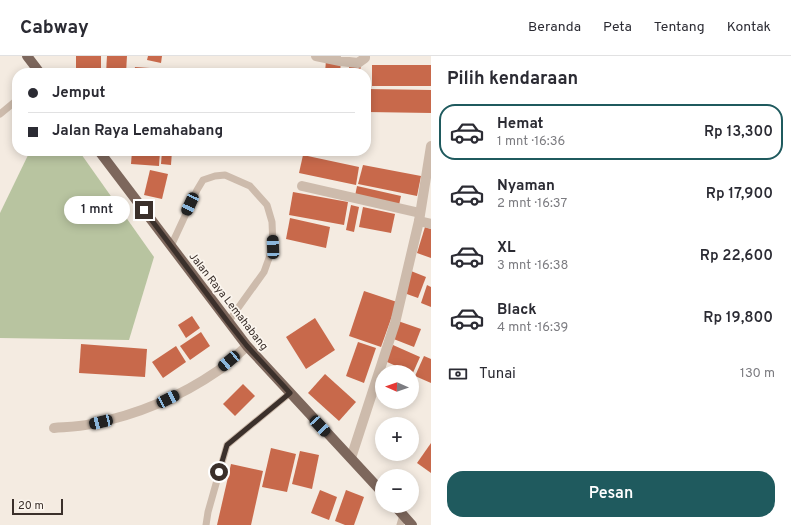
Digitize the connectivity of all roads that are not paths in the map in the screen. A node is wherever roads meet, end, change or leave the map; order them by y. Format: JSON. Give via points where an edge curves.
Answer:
{"nodes":[{"id":1,"x":27,"y":56,"type":"edge"},
{"id":2,"x":316,"y":56,"type":"edge"},
{"id":3,"x":365,"y":56,"type":"edge"},
{"id":4,"x":36,"y":68,"type":"edge"},
{"id":5,"x":12,"y":104,"type":"edge"},
{"id":6,"x":0,"y":114,"type":"edge"},
{"id":7,"x":431,"y":146,"type":"edge"},
{"id":8,"x":103,"y":156,"type":"edge"},
{"id":9,"x":302,"y":186,"type":"dead end"},
{"id":10,"x":419,"y":217,"type":"junction"},
{"id":11,"x":431,"y":224,"type":"edge"},
{"id":12,"x":171,"y":246,"type":"junction"},
{"id":13,"x":228,"y":322,"type":"junction"},
{"id":14,"x":247,"y":346,"type":"junction"},
{"id":15,"x":290,"y":393,"type":"junction"},
{"id":16,"x":54,"y":428,"type":"dead end"},
{"id":17,"x":351,"y":458,"type":"junction"},
{"id":18,"x":375,"y":484,"type":"edge"},
{"id":19,"x":403,"y":515,"type":"joint"},
{"id":20,"x":206,"y":525,"type":"edge"},
{"id":21,"x":400,"y":525,"type":"edge"},
{"id":22,"x":412,"y":525,"type":"edge"}],
"edges":[{"from":1,"to":4,"type":"main road"},
{"from":2,"to":3,"type":"street","via":[[358,63]]},
{"from":5,"to":6,"type":"lane"},
{"from":7,"to":10,"type":"street"},
{"from":8,"to":12,"type":"main road","name":"Jalan Raya Lemahabang"},
{"from":9,"to":10,"type":"street"},
{"from":10,"to":11,"type":"street"},
{"from":10,"to":17,"type":"street","via":[[396,323]]},
{"from":12,"to":13,"type":"main road","name":"Jalan Raya Lemahabang"},
{"from":12,"to":13,"type":"lane","via":[[203,180],[225,175],[250,186],[268,205],[273,247],[264,272]]},
{"from":13,"to":14,"type":"main road","name":"Jalan Raya Lemahabang"},
{"from":14,"to":15,"type":"main road","name":"Jalan Raya Lemahabang"},
{"from":14,"to":16,"type":"street","via":[[202,381],[158,404],[103,421]]},
{"from":15,"to":17,"type":"main road","name":"Jalan Raya Lemahabang"},
{"from":15,"to":20,"type":"lane","via":[[227,445]]},
{"from":17,"to":18,"type":"main road","name":"Jalan Raya Lemahabang"},
{"from":19,"to":21,"type":"lane"},
{"from":19,"to":22,"type":"main road"}]}
